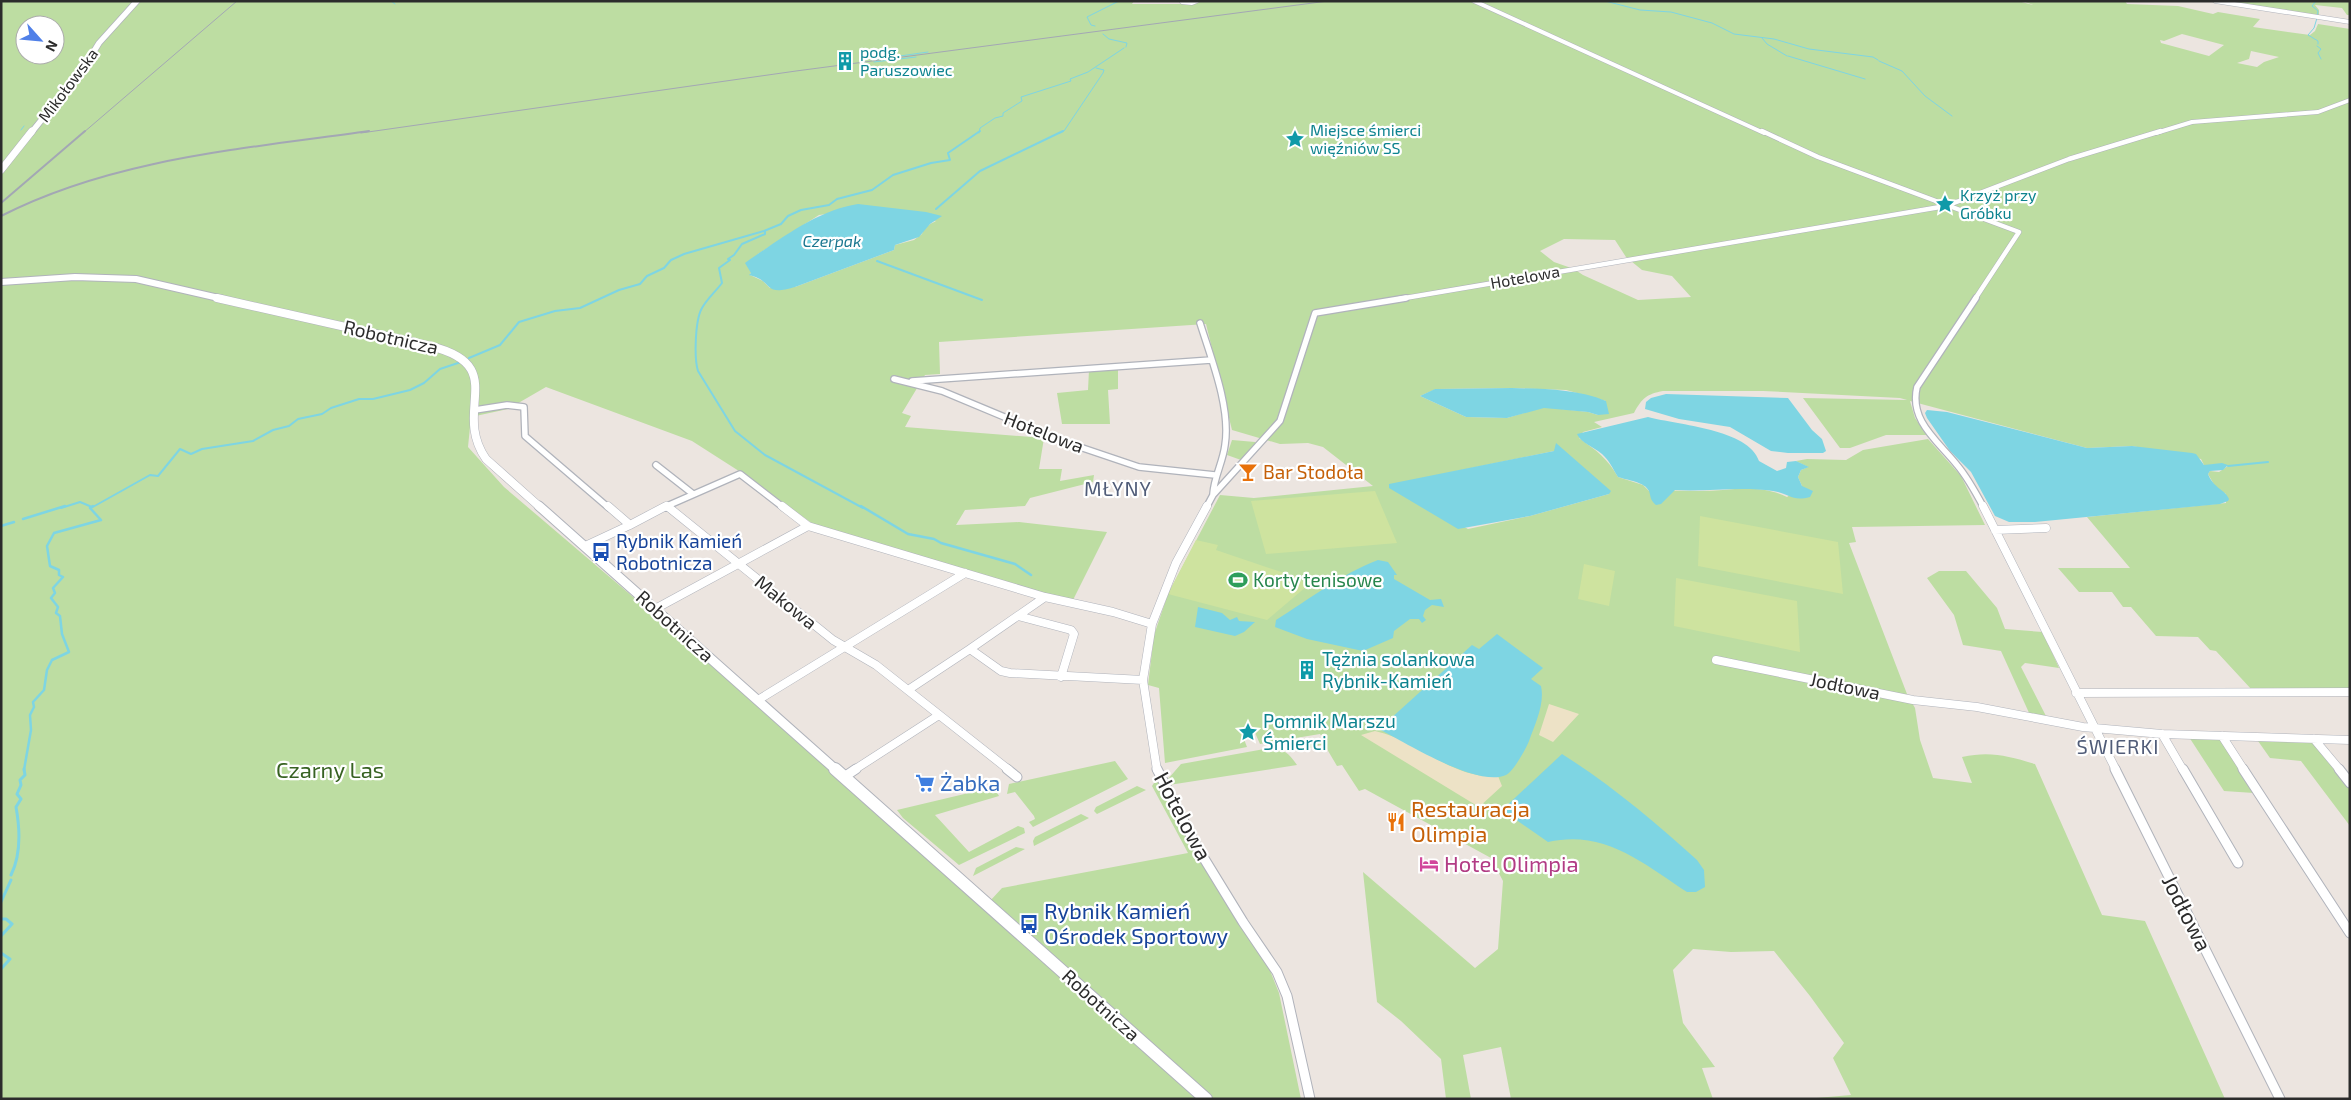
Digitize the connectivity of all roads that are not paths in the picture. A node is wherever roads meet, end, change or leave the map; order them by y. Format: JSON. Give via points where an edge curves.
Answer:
{"nodes":[{"id":1,"x":137,"y":1,"type":"edge"},
{"id":2,"x":1197,"y":1,"type":"edge"},
{"id":3,"x":1474,"y":1,"type":"edge"},
{"id":4,"x":2215,"y":1,"type":"edge"},
{"id":5,"x":1182,"y":2,"type":"edge"},
{"id":6,"x":2350,"y":22,"type":"edge"},
{"id":7,"x":2350,"y":100,"type":"edge"},
{"id":8,"x":1,"y":170,"type":"edge"},
{"id":9,"x":1946,"y":206,"type":"junction"},
{"id":10,"x":1,"y":282,"type":"edge"},
{"id":11,"x":1200,"y":323,"type":"dead end"},
{"id":12,"x":1211,"y":360,"type":"junction"},
{"id":13,"x":894,"y":379,"type":"dead end"},
{"id":14,"x":906,"y":382,"type":"junction"},
{"id":15,"x":475,"y":410,"type":"junction"},
{"id":16,"x":656,"y":465,"type":"dead end"},
{"id":17,"x":1214,"y":475,"type":"junction"},
{"id":18,"x":694,"y":494,"type":"junction"},
{"id":19,"x":1213,"y":495,"type":"junction"},
{"id":20,"x":667,"y":506,"type":"junction"},
{"id":21,"x":630,"y":524,"type":"junction"},
{"id":22,"x":808,"y":526,"type":"junction"},
{"id":23,"x":2046,"y":528,"type":"dead end"},
{"id":24,"x":1994,"y":530,"type":"junction"},
{"id":25,"x":585,"y":546,"type":"junction"},
{"id":26,"x":739,"y":563,"type":"junction"},
{"id":27,"x":965,"y":573,"type":"junction"},
{"id":28,"x":1045,"y":597,"type":"junction"},
{"id":29,"x":655,"y":609,"type":"junction"},
{"id":30,"x":1018,"y":616,"type":"junction"},
{"id":31,"x":1152,"y":624,"type":"junction"},
{"id":32,"x":844,"y":647,"type":"junction"},
{"id":33,"x":970,"y":649,"type":"junction"},
{"id":34,"x":1716,"y":660,"type":"dead end"},
{"id":35,"x":1061,"y":677,"type":"junction"},
{"id":36,"x":1144,"y":680,"type":"junction"},
{"id":37,"x":908,"y":690,"type":"junction"},
{"id":38,"x":2350,"y":692,"type":"edge"},
{"id":39,"x":2076,"y":693,"type":"junction"},
{"id":40,"x":758,"y":700,"type":"junction"},
{"id":41,"x":939,"y":715,"type":"junction"},
{"id":42,"x":2094,"y":728,"type":"junction"},
{"id":43,"x":2162,"y":734,"type":"junction"},
{"id":44,"x":2222,"y":736,"type":"junction"},
{"id":45,"x":2314,"y":739,"type":"junction"},
{"id":46,"x":2350,"y":740,"type":"edge"},
{"id":47,"x":844,"y":777,"type":"junction"},
{"id":48,"x":1017,"y":777,"type":"dead end"},
{"id":49,"x":2350,"y":783,"type":"edge"},
{"id":50,"x":2238,"y":862,"type":"dead end"},
{"id":51,"x":2350,"y":933,"type":"edge"},
{"id":52,"x":1206,"y":1099,"type":"edge"},
{"id":53,"x":1310,"y":1099,"type":"edge"},
{"id":54,"x":2280,"y":1099,"type":"edge"}],
"edges":[{"from":1,"to":8,"type":"main road","name":"Mikołowska"},
{"from":2,"to":5,"type":"street"},
{"from":3,"to":9,"type":"street","via":[[1818,157]]},
{"from":4,"to":6,"type":"street"},
{"from":7,"to":9,"type":"street","via":[[2318,112],[2192,122],[2069,159]]},
{"from":9,"to":19,"type":"street","name":"Hotelowa","via":[[1315,313],[1280,421]]},
{"from":9,"to":24,"type":"street","name":"Jodłowa","via":[[2019,232],[1917,387],[1913,400],[1922,422],[1959,467]]},
{"from":10,"to":15,"type":"street","name":"Robotnicza","via":[[82,277],[145,281],[434,347],[465,360],[474,375]]},
{"from":11,"to":12,"type":"street","name":"Hotelowa"},
{"from":12,"to":14,"type":"street","name":"Hotelowa"},
{"from":12,"to":17,"type":"street","name":"Hotelowa","via":[[1226,438]]},
{"from":13,"to":14,"type":"street","name":"Hotelowa"},
{"from":14,"to":17,"type":"street","name":"Hotelowa","via":[[942,391],[1062,441],[1139,467]]},
{"from":15,"to":21,"type":"street","via":[[507,405],[524,407],[526,436]]},
{"from":15,"to":25,"type":"street","name":"Robotnicza","via":[[476,438],[482,454]]},
{"from":16,"to":18,"type":"street"},
{"from":17,"to":19,"type":"street","name":"Hotelowa"},
{"from":18,"to":20,"type":"street"},
{"from":18,"to":22,"type":"street","via":[[740,474]]},
{"from":19,"to":31,"type":"street","name":"Hotelowa","via":[[1176,563]]},
{"from":20,"to":21,"type":"street"},
{"from":20,"to":26,"type":"street","name":"Makowa"},
{"from":21,"to":25,"type":"street"},
{"from":22,"to":26,"type":"street"},
{"from":22,"to":27,"type":"street"},
{"from":23,"to":24,"type":"street"},
{"from":24,"to":39,"type":"street","name":"Jodłowa"},
{"from":25,"to":29,"type":"street","name":"Robotnicza"},
{"from":26,"to":29,"type":"street"},
{"from":26,"to":32,"type":"street","name":"Makowa"},
{"from":27,"to":28,"type":"street"},
{"from":27,"to":32,"type":"street"},
{"from":28,"to":30,"type":"street"},
{"from":28,"to":31,"type":"street"},
{"from":29,"to":40,"type":"street","name":"Robotnicza"},
{"from":30,"to":33,"type":"street"},
{"from":30,"to":35,"type":"street","via":[[1071,630],[1074,634]]},
{"from":31,"to":36,"type":"street","name":"Hotelowa"},
{"from":32,"to":37,"type":"street","name":"Makowa","via":[[876,664]]},
{"from":32,"to":40,"type":"street"},
{"from":33,"to":35,"type":"street","via":[[1001,671]]},
{"from":33,"to":37,"type":"street"},
{"from":34,"to":42,"type":"street","name":"Jodłowa","via":[[1913,700],[1977,707]]},
{"from":35,"to":36,"type":"street"},
{"from":36,"to":53,"type":"street","name":"Hotelowa","via":[[1156,772],[1197,846],[1276,972],[1287,996]]},
{"from":37,"to":41,"type":"street","name":"Makowa"},
{"from":38,"to":39,"type":"street"},
{"from":39,"to":42,"type":"street","name":"Jodłowa"},
{"from":40,"to":47,"type":"street","name":"Robotnicza"},
{"from":41,"to":47,"type":"street"},
{"from":41,"to":48,"type":"street","name":"Makowa"},
{"from":42,"to":43,"type":"street","name":"Jodłowa"},
{"from":42,"to":54,"type":"street","name":"Jodłowa"},
{"from":43,"to":44,"type":"street","name":"Jodłowa"},
{"from":43,"to":50,"type":"street"},
{"from":44,"to":45,"type":"street","name":"Jodłowa"},
{"from":44,"to":51,"type":"street"},
{"from":45,"to":46,"type":"street","name":"Jodłowa"},
{"from":45,"to":49,"type":"street"},
{"from":47,"to":52,"type":"street","name":"Robotnicza"}]}
